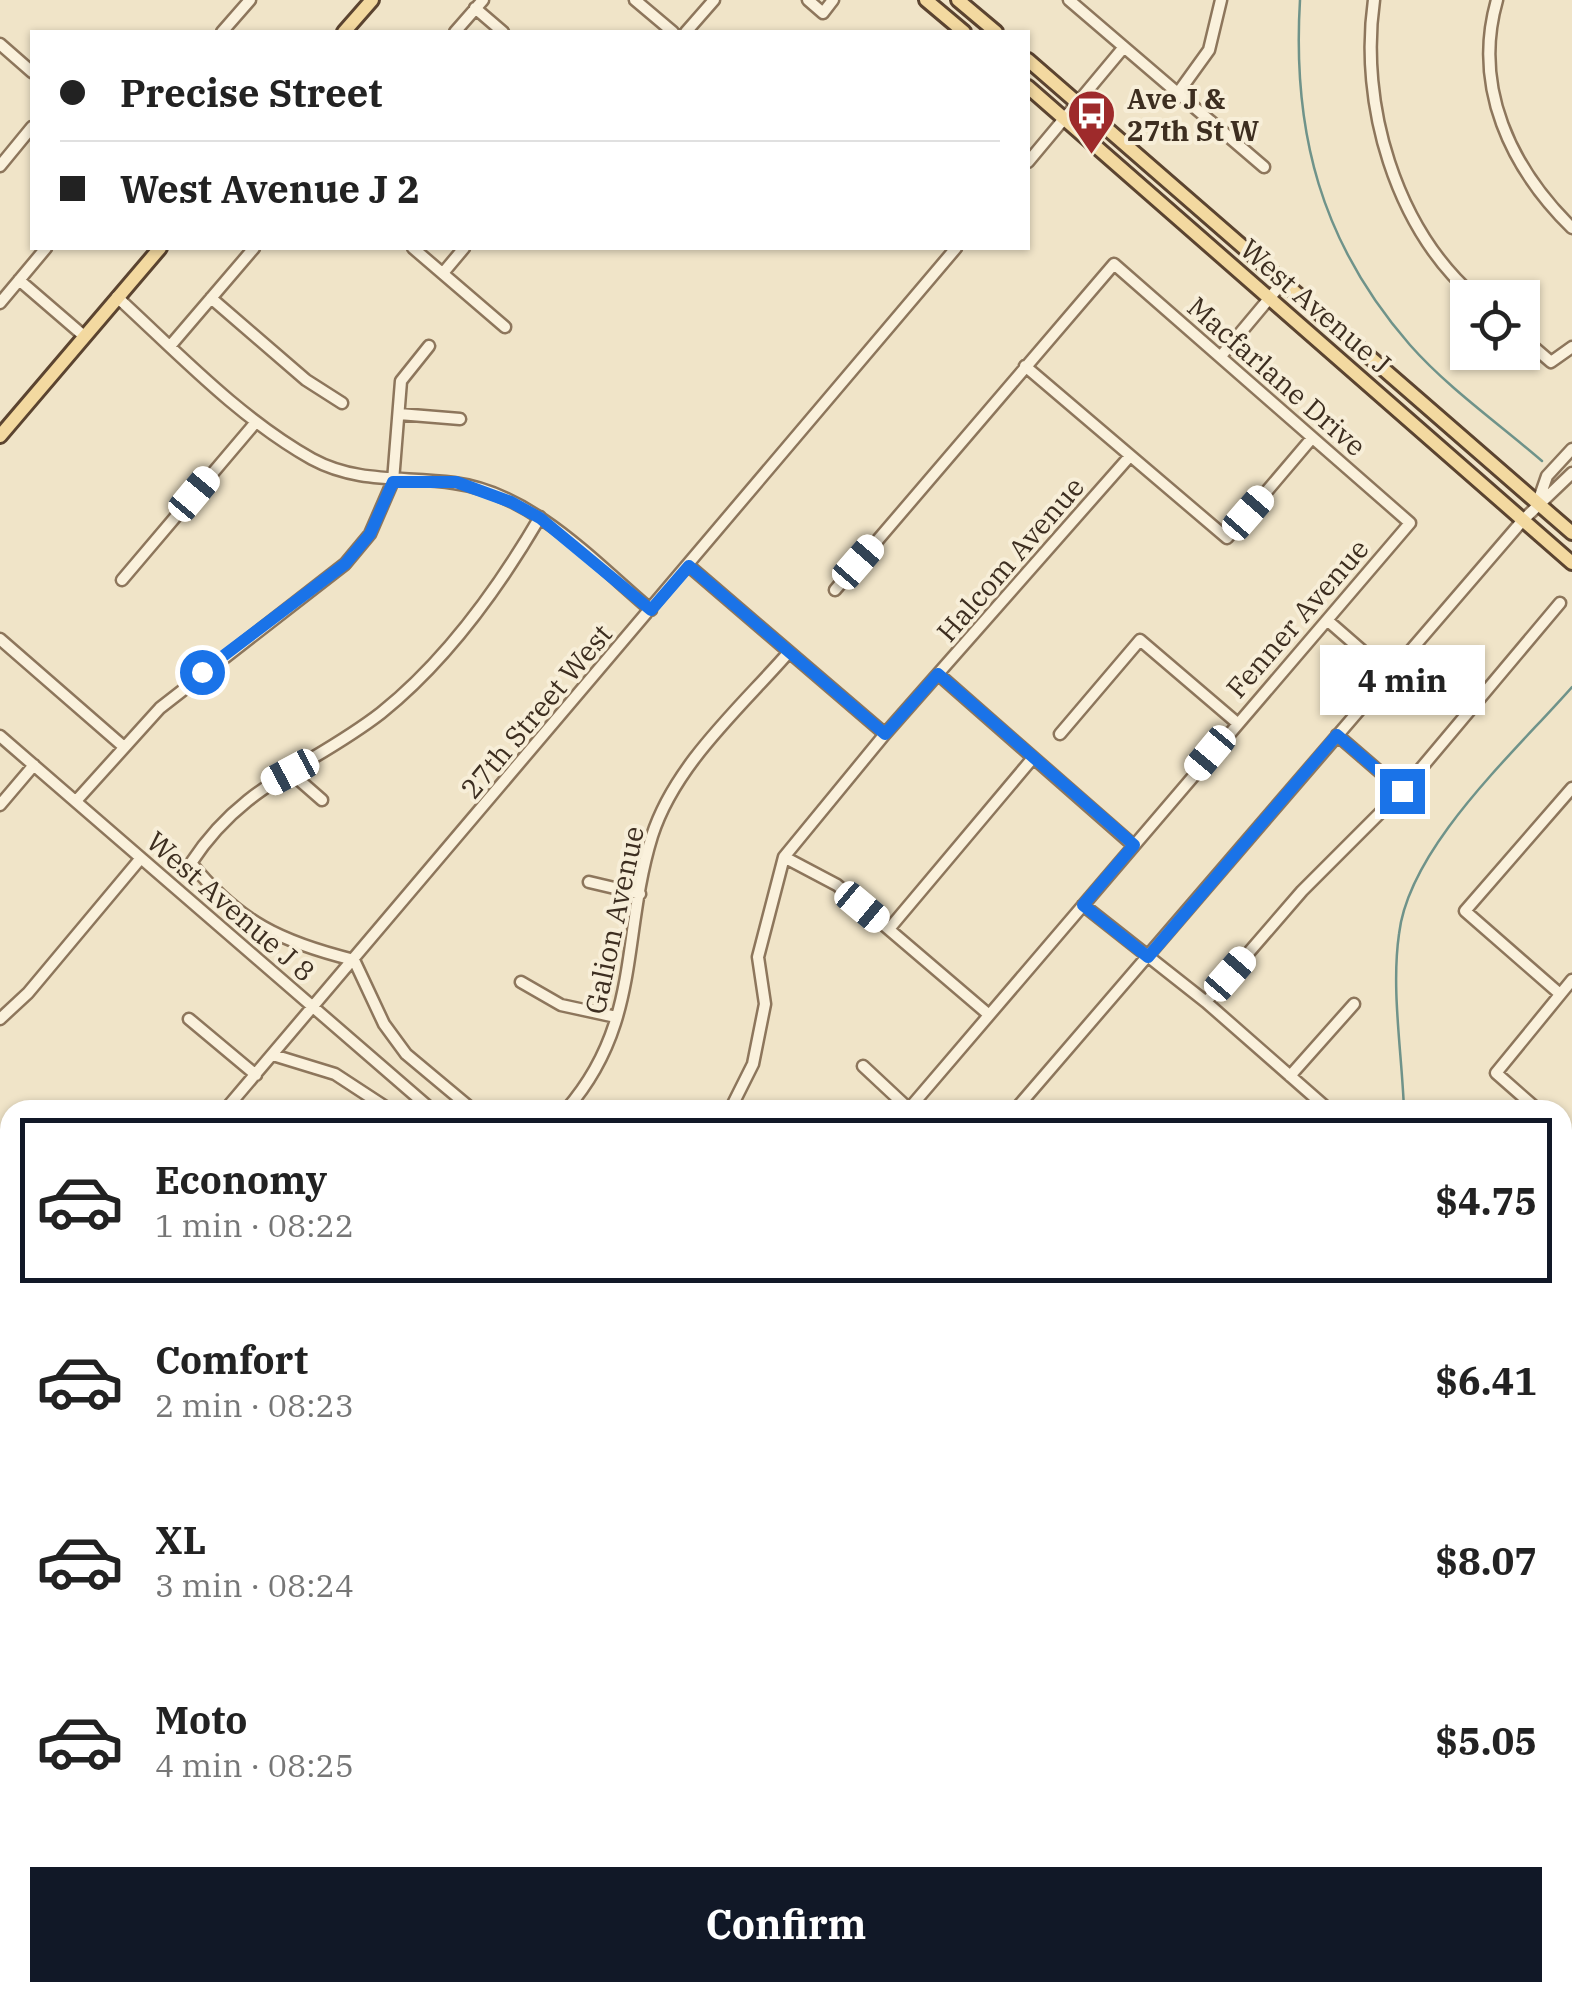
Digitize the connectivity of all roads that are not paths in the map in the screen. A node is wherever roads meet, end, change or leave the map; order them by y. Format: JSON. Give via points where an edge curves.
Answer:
{"nodes":[{"id":1,"x":250,"y":0,"type":"edge"},
{"id":2,"x":372,"y":0,"type":"edge"},
{"id":3,"x":634,"y":0,"type":"edge"},
{"id":4,"x":714,"y":0,"type":"edge"},
{"id":5,"x":808,"y":0,"type":"edge"},
{"id":6,"x":833,"y":0,"type":"edge"},
{"id":7,"x":926,"y":0,"type":"edge"},
{"id":8,"x":958,"y":0,"type":"edge"},
{"id":9,"x":1069,"y":0,"type":"edge"},
{"id":10,"x":1221,"y":0,"type":"edge"},
{"id":11,"x":1374,"y":0,"type":"edge"},
{"id":12,"x":1497,"y":0,"type":"edge"},
{"id":13,"x":479,"y":4,"type":"edge"},
{"id":14,"x":224,"y":30,"type":"edge"},
{"id":15,"x":346,"y":30,"type":"edge"},
{"id":16,"x":457,"y":30,"type":"edge"},
{"id":17,"x":501,"y":30,"type":"edge"},
{"id":18,"x":670,"y":30,"type":"edge"},
{"id":19,"x":688,"y":30,"type":"edge"},
{"id":20,"x":962,"y":30,"type":"edge"},
{"id":21,"x":994,"y":30,"type":"edge"},
{"id":22,"x":0,"y":44,"type":"edge"},
{"id":23,"x":1124,"y":47,"type":"junction"},
{"id":24,"x":1030,"y":62,"type":"edge"},
{"id":25,"x":30,"y":70,"type":"edge"},
{"id":26,"x":1030,"y":89,"type":"edge"},
{"id":27,"x":1178,"y":94,"type":"junction"},
{"id":28,"x":1077,"y":102,"type":"junction"},
{"id":29,"x":1064,"y":118,"type":"junction"},
{"id":30,"x":30,"y":129,"type":"edge"},
{"id":31,"x":1030,"y":160,"type":"edge"},
{"id":32,"x":0,"y":166,"type":"edge"},
{"id":33,"x":1264,"y":167,"type":"dead end"},
{"id":34,"x":1572,"y":228,"type":"edge"},
{"id":35,"x":44,"y":250,"type":"edge"},
{"id":36,"x":158,"y":250,"type":"edge"},
{"id":37,"x":252,"y":250,"type":"edge"},
{"id":38,"x":415,"y":250,"type":"edge"},
{"id":39,"x":462,"y":250,"type":"edge"},
{"id":40,"x":954,"y":250,"type":"edge"},
{"id":41,"x":443,"y":273,"type":"junction"},
{"id":42,"x":19,"y":280,"type":"junction"},
{"id":43,"x":1456,"y":280,"type":"edge"},
{"id":44,"x":1283,"y":282,"type":"junction"},
{"id":45,"x":117,"y":297,"type":"junction"},
{"id":46,"x":211,"y":298,"type":"junction"},
{"id":47,"x":1269,"y":298,"type":"junction"},
{"id":48,"x":0,"y":303,"type":"edge"},
{"id":49,"x":505,"y":327,"type":"dead end"},
{"id":50,"x":84,"y":336,"type":"junction"},
{"id":51,"x":171,"y":345,"type":"junction"},
{"id":52,"x":428,"y":346,"type":"dead end"},
{"id":53,"x":1572,"y":347,"type":"edge"},
{"id":54,"x":1540,"y":353,"type":"edge"},
{"id":55,"x":1221,"y":356,"type":"junction"},
{"id":56,"x":1025,"y":366,"type":"junction"},
{"id":57,"x":342,"y":402,"type":"dead end"},
{"id":58,"x":399,"y":414,"type":"junction"},
{"id":59,"x":460,"y":419,"type":"dead end"},
{"id":60,"x":256,"y":422,"type":"junction"},
{"id":61,"x":0,"y":436,"type":"edge"},
{"id":62,"x":1312,"y":438,"type":"junction"},
{"id":63,"x":1572,"y":449,"type":"edge"},
{"id":64,"x":1130,"y":456,"type":"junction"},
{"id":65,"x":1572,"y":474,"type":"edge"},
{"id":66,"x":393,"y":482,"type":"junction"},
{"id":67,"x":1538,"y":503,"type":"junction"},
{"id":68,"x":540,"y":518,"type":"junction"},
{"id":69,"x":1523,"y":520,"type":"junction"},
{"id":70,"x":1410,"y":523,"type":"joint"},
{"id":71,"x":1572,"y":534,"type":"edge"},
{"id":72,"x":1572,"y":563,"type":"edge"},
{"id":73,"x":689,"y":566,"type":"junction"},
{"id":74,"x":122,"y":580,"type":"dead end"},
{"id":75,"x":835,"y":590,"type":"dead end"},
{"id":76,"x":1560,"y":603,"type":"dead end"},
{"id":77,"x":651,"y":610,"type":"junction"},
{"id":78,"x":1327,"y":620,"type":"junction"},
{"id":79,"x":0,"y":639,"type":"edge"},
{"id":80,"x":789,"y":652,"type":"junction"},
{"id":81,"x":938,"y":674,"type":"junction"},
{"id":82,"x":1389,"y":674,"type":"junction"},
{"id":83,"x":1236,"y":722,"type":"junction"},
{"id":84,"x":885,"y":734,"type":"junction"},
{"id":85,"x":1060,"y":734,"type":"dead end"},
{"id":86,"x":1337,"y":735,"type":"junction"},
{"id":87,"x":0,"y":736,"type":"edge"},
{"id":88,"x":124,"y":746,"type":"junction"},
{"id":89,"x":1032,"y":759,"type":"junction"},
{"id":90,"x":34,"y":765,"type":"junction"},
{"id":91,"x":290,"y":772,"type":"junction"},
{"id":92,"x":1572,"y":788,"type":"edge"},
{"id":93,"x":1402,"y":791,"type":"junction"},
{"id":94,"x":322,"y":800,"type":"dead end"},
{"id":95,"x":76,"y":801,"type":"junction"},
{"id":96,"x":0,"y":805,"type":"edge"},
{"id":97,"x":1134,"y":845,"type":"junction"},
{"id":98,"x":784,"y":857,"type":"junction"},
{"id":99,"x":141,"y":858,"type":"junction"},
{"id":100,"x":588,"y":882,"type":"dead end"},
{"id":101,"x":640,"y":894,"type":"junction"},
{"id":102,"x":1083,"y":905,"type":"junction"},
{"id":103,"x":888,"y":929,"type":"junction"},
{"id":104,"x":1148,"y":957,"type":"junction"},
{"id":105,"x":354,"y":960,"type":"junction"},
{"id":106,"x":1572,"y":980,"type":"edge"},
{"id":107,"x":521,"y":982,"type":"dead end"},
{"id":108,"x":1560,"y":994,"type":"junction"},
{"id":109,"x":1206,"y":1002,"type":"junction"},
{"id":110,"x":1354,"y":1004,"type":"dead end"},
{"id":111,"x":312,"y":1008,"type":"junction"},
{"id":112,"x":988,"y":1014,"type":"junction"},
{"id":113,"x":616,"y":1017,"type":"junction"},
{"id":114,"x":0,"y":1019,"type":"edge"},
{"id":115,"x":189,"y":1019,"type":"dead end"},
{"id":116,"x":273,"y":1055,"type":"junction"},
{"id":117,"x":863,"y":1066,"type":"dead end"},
{"id":118,"x":256,"y":1075,"type":"junction"},
{"id":119,"x":1290,"y":1076,"type":"junction"},
{"id":120,"x":235,"y":1100,"type":"edge"},
{"id":121,"x":375,"y":1100,"type":"edge"},
{"id":122,"x":420,"y":1100,"type":"edge"},
{"id":123,"x":461,"y":1100,"type":"edge"},
{"id":124,"x":573,"y":1100,"type":"edge"},
{"id":125,"x":735,"y":1100,"type":"edge"},
{"id":126,"x":898,"y":1100,"type":"edge"},
{"id":127,"x":916,"y":1100,"type":"edge"},
{"id":128,"x":1024,"y":1100,"type":"edge"},
{"id":129,"x":1318,"y":1100,"type":"edge"},
{"id":130,"x":1527,"y":1100,"type":"edge"}],
"edges":[{"from":1,"to":14,"type":"street"},
{"from":2,"to":15,"type":"main road"},
{"from":3,"to":18,"type":"street"},
{"from":4,"to":19,"type":"street"},
{"from":5,"to":6,"type":"street","via":[[822,13]]},
{"from":7,"to":20,"type":"main road"},
{"from":8,"to":21,"type":"main road"},
{"from":9,"to":23,"type":"street"},
{"from":10,"to":27,"type":"street","via":[[1209,50]]},
{"from":11,"to":43,"type":"street","via":[[1374,105],[1398,186]]},
{"from":12,"to":34,"type":"street","via":[[1490,77],[1497,115],[1517,162]]},
{"from":13,"to":16,"type":"street"},
{"from":13,"to":17,"type":"street"},
{"from":22,"to":25,"type":"street"},
{"from":23,"to":27,"type":"street"},
{"from":23,"to":28,"type":"street"},
{"from":24,"to":28,"type":"main road","name":"West Avenue J"},
{"from":26,"to":29,"type":"main road","name":"West Avenue J"},
{"from":27,"to":33,"type":"street"},
{"from":28,"to":29,"type":"street"},
{"from":28,"to":44,"type":"main road","name":"West Avenue J"},
{"from":29,"to":31,"type":"street"},
{"from":29,"to":47,"type":"main road","name":"West Avenue J"},
{"from":30,"to":32,"type":"street"},
{"from":35,"to":42,"type":"street"},
{"from":36,"to":45,"type":"main road"},
{"from":37,"to":46,"type":"street"},
{"from":38,"to":41,"type":"street"},
{"from":39,"to":41,"type":"street"},
{"from":40,"to":73,"type":"street","name":"27th Street West"},
{"from":41,"to":49,"type":"street"},
{"from":42,"to":48,"type":"street"},
{"from":42,"to":50,"type":"street"},
{"from":44,"to":47,"type":"street"},
{"from":44,"to":67,"type":"main road","name":"West Avenue J"},
{"from":45,"to":50,"type":"main road"},
{"from":45,"to":51,"type":"street"},
{"from":46,"to":51,"type":"street"},
{"from":46,"to":57,"type":"street","via":[[306,380]]},
{"from":47,"to":55,"type":"street"},
{"from":47,"to":69,"type":"main road","name":"West Avenue J"},
{"from":50,"to":61,"type":"main road"},
{"from":51,"to":60,"type":"street"},
{"from":52,"to":58,"type":"street","via":[[401,381]]},
{"from":53,"to":54,"type":"street","via":[[1551,362]]},
{"from":55,"to":56,"type":"street","name":"Macfarlane Drive","via":[[1114,264]]},
{"from":55,"to":62,"type":"street","name":"Macfarlane Drive"},
{"from":56,"to":64,"type":"street"},
{"from":56,"to":75,"type":"street"},
{"from":58,"to":59,"type":"street"},
{"from":58,"to":66,"type":"street"},
{"from":60,"to":66,"type":"street","via":[[314,460]]},
{"from":60,"to":74,"type":"street"},
{"from":62,"to":64,"type":"street","via":[[1227,538]]},
{"from":62,"to":70,"type":"street","name":"Macfarlane Drive"},
{"from":63,"to":67,"type":"street","via":[[1548,476]]},
{"from":64,"to":81,"type":"street","name":"Halcom Avenue"},
{"from":65,"to":67,"type":"street"},
{"from":66,"to":68,"type":"street","via":[[456,482]]},
{"from":66,"to":88,"type":"street","via":[[370,534],[345,564],[202,672]]},
{"from":67,"to":69,"type":"street"},
{"from":67,"to":71,"type":"main road","name":"West Avenue J"},
{"from":68,"to":77,"type":"street"},
{"from":68,"to":91,"type":"street","via":[[508,573],[450,646],[382,712]]},
{"from":69,"to":72,"type":"main road","name":"West Avenue J"},
{"from":69,"to":82,"type":"street"},
{"from":70,"to":78,"type":"street","name":"Fenner Avenue"},
{"from":73,"to":77,"type":"street","name":"27th Street West"},
{"from":73,"to":80,"type":"street"},
{"from":76,"to":93,"type":"street"},
{"from":77,"to":105,"type":"street","name":"27th Street West"},
{"from":78,"to":82,"type":"street"},
{"from":78,"to":83,"type":"street","name":"Fenner Avenue"},
{"from":79,"to":88,"type":"street"},
{"from":80,"to":84,"type":"street"},
{"from":80,"to":101,"type":"street","name":"Galion Avenue","via":[[664,804]]},
{"from":81,"to":84,"type":"street","name":"Halcom Avenue"},
{"from":81,"to":89,"type":"street"},
{"from":82,"to":86,"type":"street"},
{"from":83,"to":85,"type":"street","via":[[1140,640]]},
{"from":83,"to":97,"type":"street","name":"Fenner Avenue"},
{"from":84,"to":98,"type":"street","name":"Halcom Avenue"},
{"from":86,"to":93,"type":"street"},
{"from":86,"to":104,"type":"street"},
{"from":87,"to":90,"type":"street","name":"West Avenue J 8"},
{"from":88,"to":95,"type":"street"},
{"from":89,"to":97,"type":"street"},
{"from":89,"to":103,"type":"street"},
{"from":90,"to":95,"type":"street","name":"West Avenue J 8"},
{"from":90,"to":96,"type":"street"},
{"from":91,"to":94,"type":"street"},
{"from":91,"to":105,"type":"street","via":[[253,792],[191,863],[262,931]]},
{"from":92,"to":108,"type":"street","via":[[1465,912]]},
{"from":93,"to":109,"type":"street","via":[[1302,891]]},
{"from":95,"to":99,"type":"street","name":"West Avenue J 8"},
{"from":97,"to":102,"type":"street","name":"Fenner Avenue"},
{"from":98,"to":103,"type":"street","via":[[836,886]]},
{"from":98,"to":125,"type":"street","name":"Halcom Avenue","via":[[758,957],[765,1004],[753,1064]]},
{"from":99,"to":111,"type":"street","name":"West Avenue J 8"},
{"from":99,"to":114,"type":"street"},
{"from":100,"to":101,"type":"street"},
{"from":101,"to":113,"type":"street","name":"Galion Avenue"},
{"from":102,"to":104,"type":"street"},
{"from":102,"to":112,"type":"street","name":"Fenner Avenue"},
{"from":103,"to":112,"type":"street"},
{"from":104,"to":109,"type":"street"},
{"from":104,"to":128,"type":"street"},
{"from":105,"to":111,"type":"street","name":"27th Street West"},
{"from":105,"to":123,"type":"street","via":[[406,1054]]},
{"from":106,"to":108,"type":"street"},
{"from":107,"to":113,"type":"street","via":[[561,1006]]},
{"from":108,"to":130,"type":"street","via":[[1496,1073]]},
{"from":109,"to":119,"type":"street"},
{"from":110,"to":119,"type":"street"},
{"from":111,"to":116,"type":"street","name":"27th Street West"},
{"from":111,"to":122,"type":"street","name":"West Avenue J 8"},
{"from":112,"to":127,"type":"street","name":"Fenner Avenue"},
{"from":113,"to":124,"type":"street","name":"Galion Avenue","via":[[607,1052]]},
{"from":115,"to":118,"type":"street"},
{"from":116,"to":118,"type":"street","name":"27th Street West"},
{"from":116,"to":121,"type":"street","via":[[335,1074]]},
{"from":117,"to":126,"type":"street"},
{"from":118,"to":120,"type":"street","name":"27th Street West"},
{"from":119,"to":129,"type":"street"}]}
